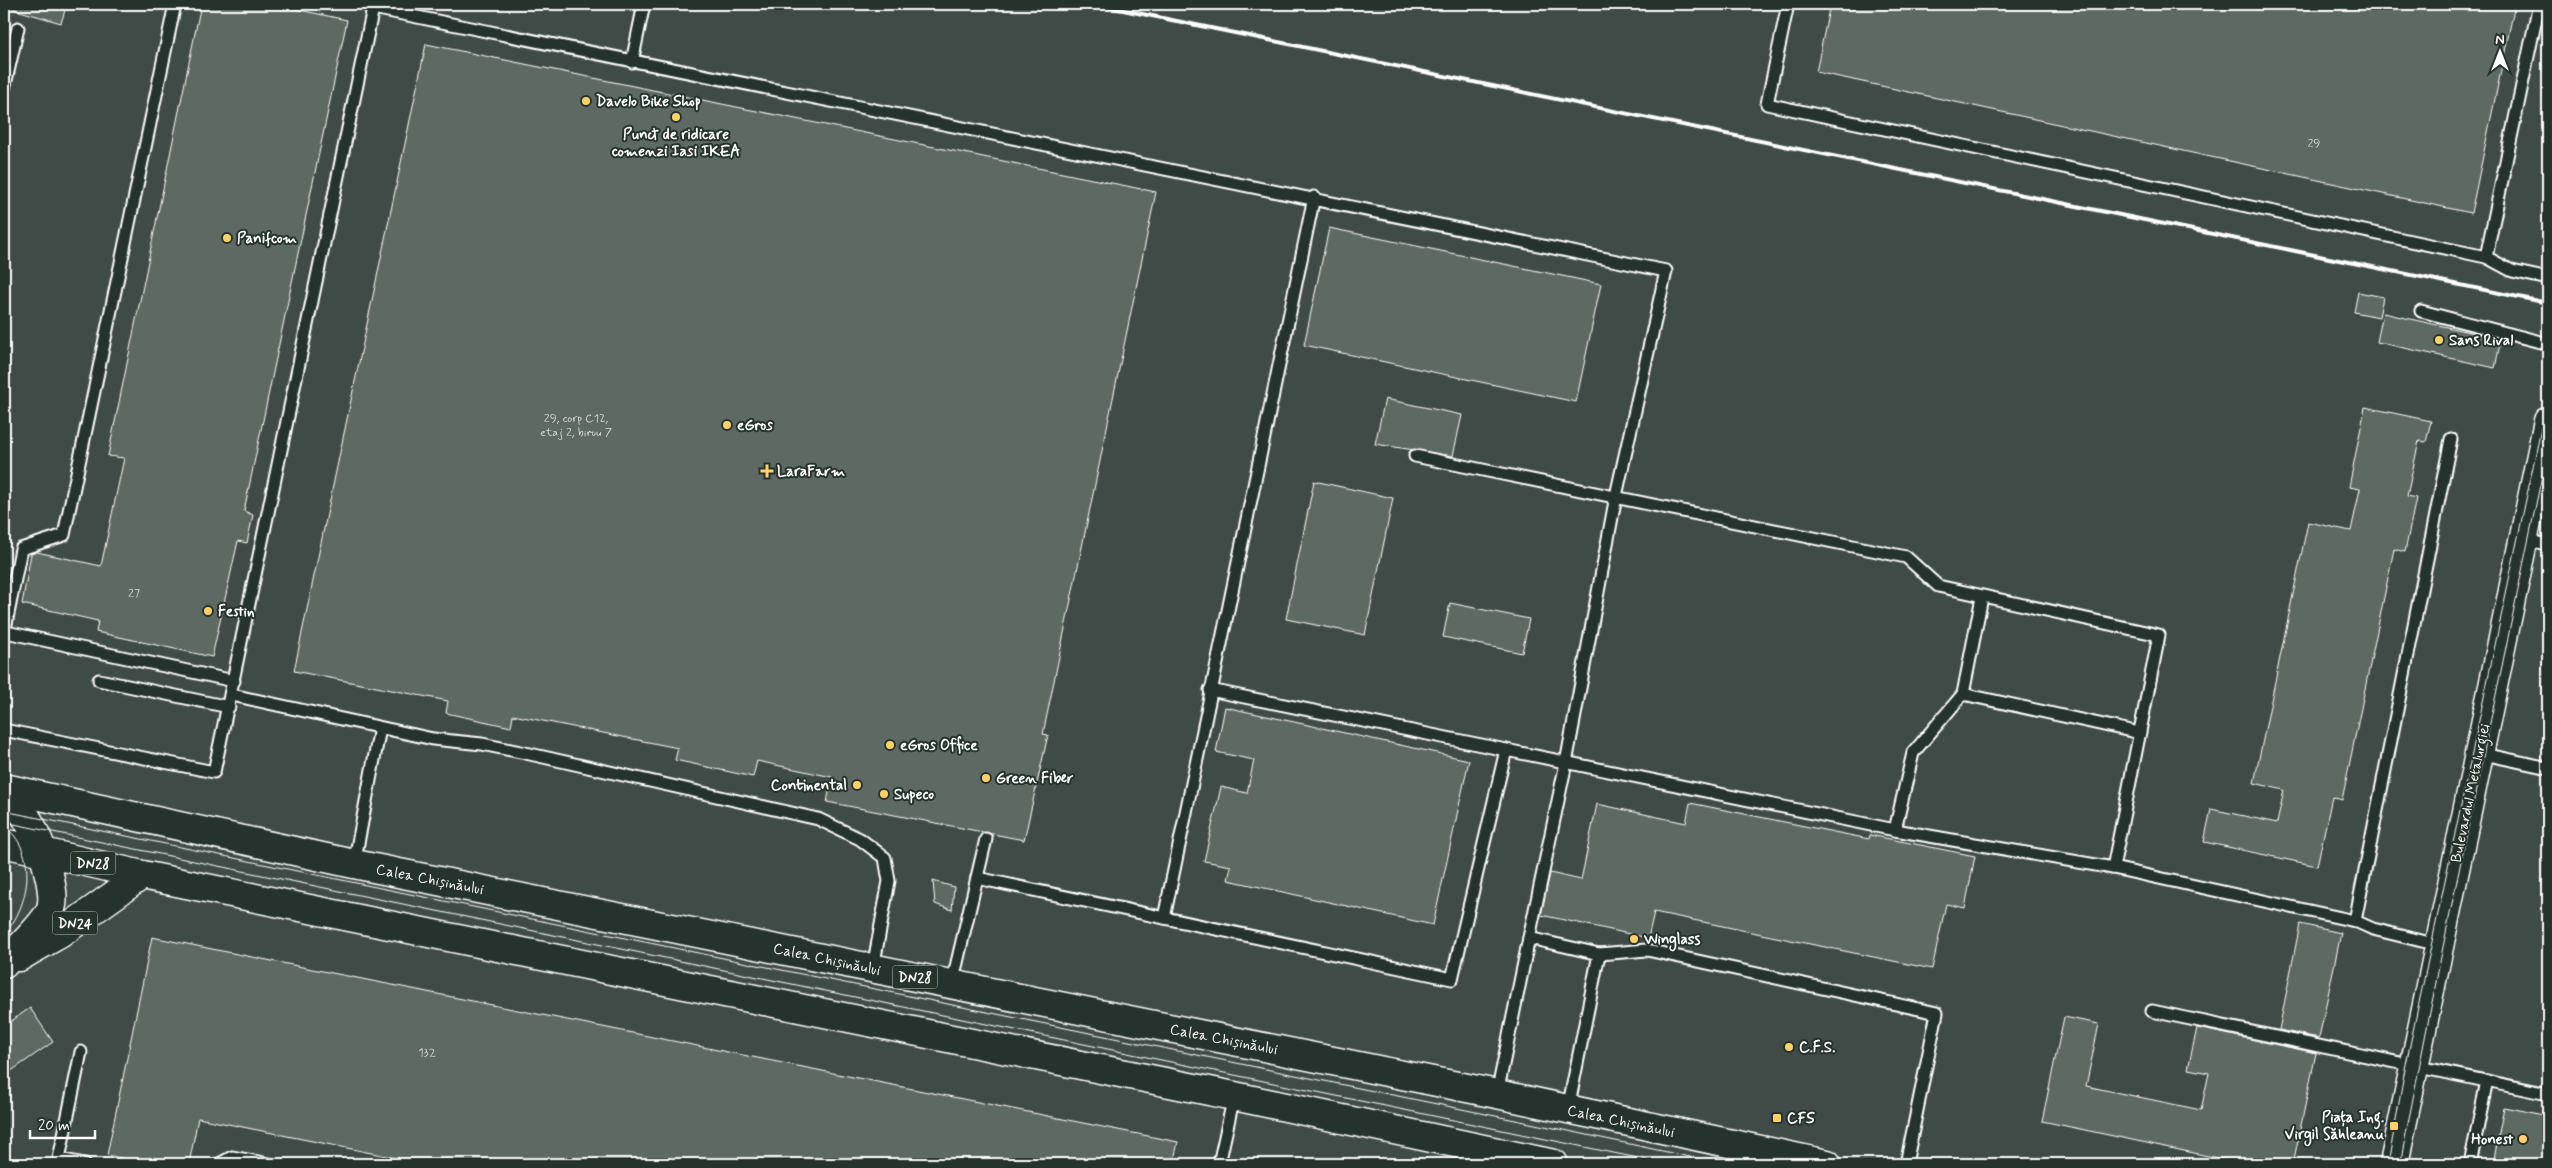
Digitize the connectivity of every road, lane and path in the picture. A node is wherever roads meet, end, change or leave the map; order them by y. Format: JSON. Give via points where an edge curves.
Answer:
{"nodes":[{"id":1,"x":175,"y":4,"type":"edge"},
{"id":2,"x":644,"y":4,"type":"edge"},
{"id":3,"x":1788,"y":4,"type":"edge"},
{"id":4,"x":2539,"y":4,"type":"edge"},
{"id":5,"x":368,"y":6,"type":"edge"},
{"id":6,"x":18,"y":28,"type":"dead end"},
{"id":7,"x":632,"y":62,"type":"junction"},
{"id":8,"x":4,"y":88,"type":"edge"},
{"id":9,"x":1314,"y":197,"type":"junction"},
{"id":10,"x":2486,"y":257,"type":"junction"},
{"id":11,"x":2548,"y":279,"type":"edge"},
{"id":12,"x":2421,"y":311,"type":"dead end"},
{"id":13,"x":2548,"y":344,"type":"edge"},
{"id":14,"x":2548,"y":421,"type":"edge"},
{"id":15,"x":2450,"y":439,"type":"dead end"},
{"id":16,"x":2545,"y":454,"type":"edge"},
{"id":17,"x":1415,"y":456,"type":"dead end"},
{"id":18,"x":1616,"y":496,"type":"junction"},
{"id":19,"x":2536,"y":543,"type":"edge"},
{"id":20,"x":1982,"y":597,"type":"junction"},
{"id":21,"x":5,"y":633,"type":"edge"},
{"id":22,"x":99,"y":680,"type":"dead end"},
{"id":23,"x":234,"y":681,"type":"junction"},
{"id":24,"x":1210,"y":690,"type":"junction"},
{"id":25,"x":1963,"y":694,"type":"junction"},
{"id":26,"x":232,"y":695,"type":"junction"},
{"id":27,"x":229,"y":707,"type":"junction"},
{"id":28,"x":380,"y":728,"type":"junction"},
{"id":29,"x":4,"y":730,"type":"edge"},
{"id":30,"x":2140,"y":734,"type":"junction"},
{"id":31,"x":1506,"y":750,"type":"junction"},
{"id":32,"x":2479,"y":753,"type":"junction"},
{"id":33,"x":1566,"y":763,"type":"junction"},
{"id":34,"x":2548,"y":768,"type":"edge"},
{"id":35,"x":4,"y":789,"type":"edge"},
{"id":36,"x":1895,"y":830,"type":"junction"},
{"id":37,"x":986,"y":838,"type":"dead end"},
{"id":38,"x":4,"y":844,"type":"edge"},
{"id":39,"x":45,"y":852,"type":"junction"},
{"id":40,"x":354,"y":864,"type":"junction"},
{"id":41,"x":2113,"y":868,"type":"junction"},
{"id":42,"x":142,"y":875,"type":"junction"},
{"id":43,"x":977,"y":878,"type":"junction"},
{"id":44,"x":1164,"y":918,"type":"junction"},
{"id":45,"x":2355,"y":921,"type":"junction"},
{"id":46,"x":1529,"y":938,"type":"junction"},
{"id":47,"x":2438,"y":945,"type":"junction"},
{"id":48,"x":1599,"y":954,"type":"junction"},
{"id":49,"x":4,"y":965,"type":"edge"},
{"id":50,"x":873,"y":968,"type":"junction"},
{"id":51,"x":952,"y":984,"type":"junction"},
{"id":52,"x":2152,"y":1011,"type":"dead end"},
{"id":53,"x":81,"y":1052,"type":"dead end"},
{"id":54,"x":2412,"y":1065,"type":"junction"},
{"id":55,"x":2487,"y":1081,"type":"junction"},
{"id":56,"x":1498,"y":1094,"type":"junction"},
{"id":57,"x":2548,"y":1094,"type":"edge"},
{"id":58,"x":1234,"y":1096,"type":"junction"},
{"id":59,"x":1568,"y":1110,"type":"junction"},
{"id":60,"x":85,"y":1164,"type":"edge"},
{"id":61,"x":219,"y":1164,"type":"edge"},
{"id":62,"x":269,"y":1164,"type":"edge"},
{"id":63,"x":1220,"y":1164,"type":"edge"},
{"id":64,"x":1554,"y":1164,"type":"edge"},
{"id":65,"x":1827,"y":1164,"type":"edge"},
{"id":66,"x":1906,"y":1164,"type":"edge"},
{"id":67,"x":2394,"y":1164,"type":"edge"},
{"id":68,"x":2470,"y":1164,"type":"edge"}],
"edges":[{"from":1,"to":21,"type":"lane","via":[[64,535],[21,549]]},
{"from":2,"to":7,"type":"lane"},
{"from":3,"to":10,"type":"lane","via":[[1767,104]]},
{"from":4,"to":10,"type":"lane"},
{"from":5,"to":7,"type":"lane"},
{"from":5,"to":23,"type":"lane"},
{"from":6,"to":8,"type":"lane"},
{"from":7,"to":9,"type":"lane"},
{"from":9,"to":18,"type":"lane","via":[[1666,271]]},
{"from":9,"to":24,"type":"lane"},
{"from":10,"to":11,"type":"lane","via":[[2512,271]]},
{"from":12,"to":13,"type":"lane"},
{"from":14,"to":16,"type":"main road","name":"Bulevardul Metalurgiei"},
{"from":15,"to":45,"type":"lane"},
{"from":16,"to":19,"type":"main road","name":"Bulevardul Metalurgiei"},
{"from":17,"to":18,"type":"lane"},
{"from":18,"to":20,"type":"lane","via":[[1906,557],[1938,586]]},
{"from":18,"to":33,"type":"lane"},
{"from":19,"to":32,"type":"main road","name":"Bulevardul Metalurgiei"},
{"from":20,"to":25,"type":"lane"},
{"from":20,"to":30,"type":"lane","via":[[2159,635]]},
{"from":21,"to":23,"type":"lane"},
{"from":22,"to":27,"type":"lane"},
{"from":23,"to":26,"type":"lane"},
{"from":24,"to":31,"type":"lane"},
{"from":24,"to":44,"type":"lane"},
{"from":25,"to":30,"type":"lane"},
{"from":25,"to":36,"type":"lane","via":[[1912,753]]},
{"from":26,"to":27,"type":"lane"},
{"from":26,"to":28,"type":"lane"},
{"from":27,"to":29,"type":"lane","via":[[214,772]]},
{"from":28,"to":40,"type":"lane"},
{"from":28,"to":50,"type":"lane","via":[[433,739],[482,744],[771,808],[818,819],[860,839],[885,858],[889,881]]},
{"from":30,"to":41,"type":"lane"},
{"from":31,"to":33,"type":"lane"},
{"from":31,"to":44,"type":"lane","via":[[1452,979]]},
{"from":32,"to":34,"type":"lane"},
{"from":32,"to":47,"type":"main road","name":"Bulevardul Metalurgiei"},
{"from":33,"to":36,"type":"lane"},
{"from":33,"to":46,"type":"lane"},
{"from":35,"to":39,"type":"main road","number":"DN24","via":[[25,815]]},
{"from":35,"to":40,"type":"main road","name":"Calea Chișinăului","number":"DN28"},
{"from":36,"to":41,"type":"lane"},
{"from":37,"to":43,"type":"lane"},
{"from":38,"to":39,"type":"main road","number":"DN28"},
{"from":39,"to":42,"type":"main road","number":"DN28"},
{"from":39,"to":49,"type":"main road","number":"DN24","via":[[53,895],[50,912]]},
{"from":40,"to":50,"type":"main road","name":"Calea Chișinăului","number":"DN28"},
{"from":41,"to":45,"type":"lane"},
{"from":42,"to":49,"type":"main road","number":"DN24","via":[[61,933]]},
{"from":42,"to":58,"type":"main road","number":"DN28"},
{"from":43,"to":44,"type":"lane"},
{"from":43,"to":51,"type":"lane"},
{"from":45,"to":47,"type":"lane","via":[[2373,929]]},
{"from":46,"to":48,"type":"lane"},
{"from":46,"to":56,"type":"lane"},
{"from":47,"to":54,"type":"main road","name":"Bulevardul Metalurgiei"},
{"from":48,"to":59,"type":"lane"},
{"from":48,"to":66,"type":"lane","via":[[1647,950],[1937,1013]]},
{"from":50,"to":51,"type":"main road","name":"Calea Chișinăului","number":"DN28"},
{"from":51,"to":56,"type":"main road","name":"Calea Chișinăului","number":"DN28"},
{"from":52,"to":54,"type":"lane"},
{"from":53,"to":60,"type":"lane","via":[[58,1159]]},
{"from":54,"to":55,"type":"lane"},
{"from":54,"to":67,"type":"main road","name":"Bulevardul Metalurgiei"},
{"from":55,"to":57,"type":"lane"},
{"from":55,"to":68,"type":"lane"},
{"from":56,"to":59,"type":"main road","name":"Calea Chișinăului","number":"DN28"},
{"from":58,"to":63,"type":"lane"},
{"from":58,"to":64,"type":"main road","number":"DN28"},
{"from":59,"to":65,"type":"main road","name":"Calea Chișinăului","number":"DN28"},
{"from":61,"to":62,"type":"lane","via":[[232,1157]]}]}
